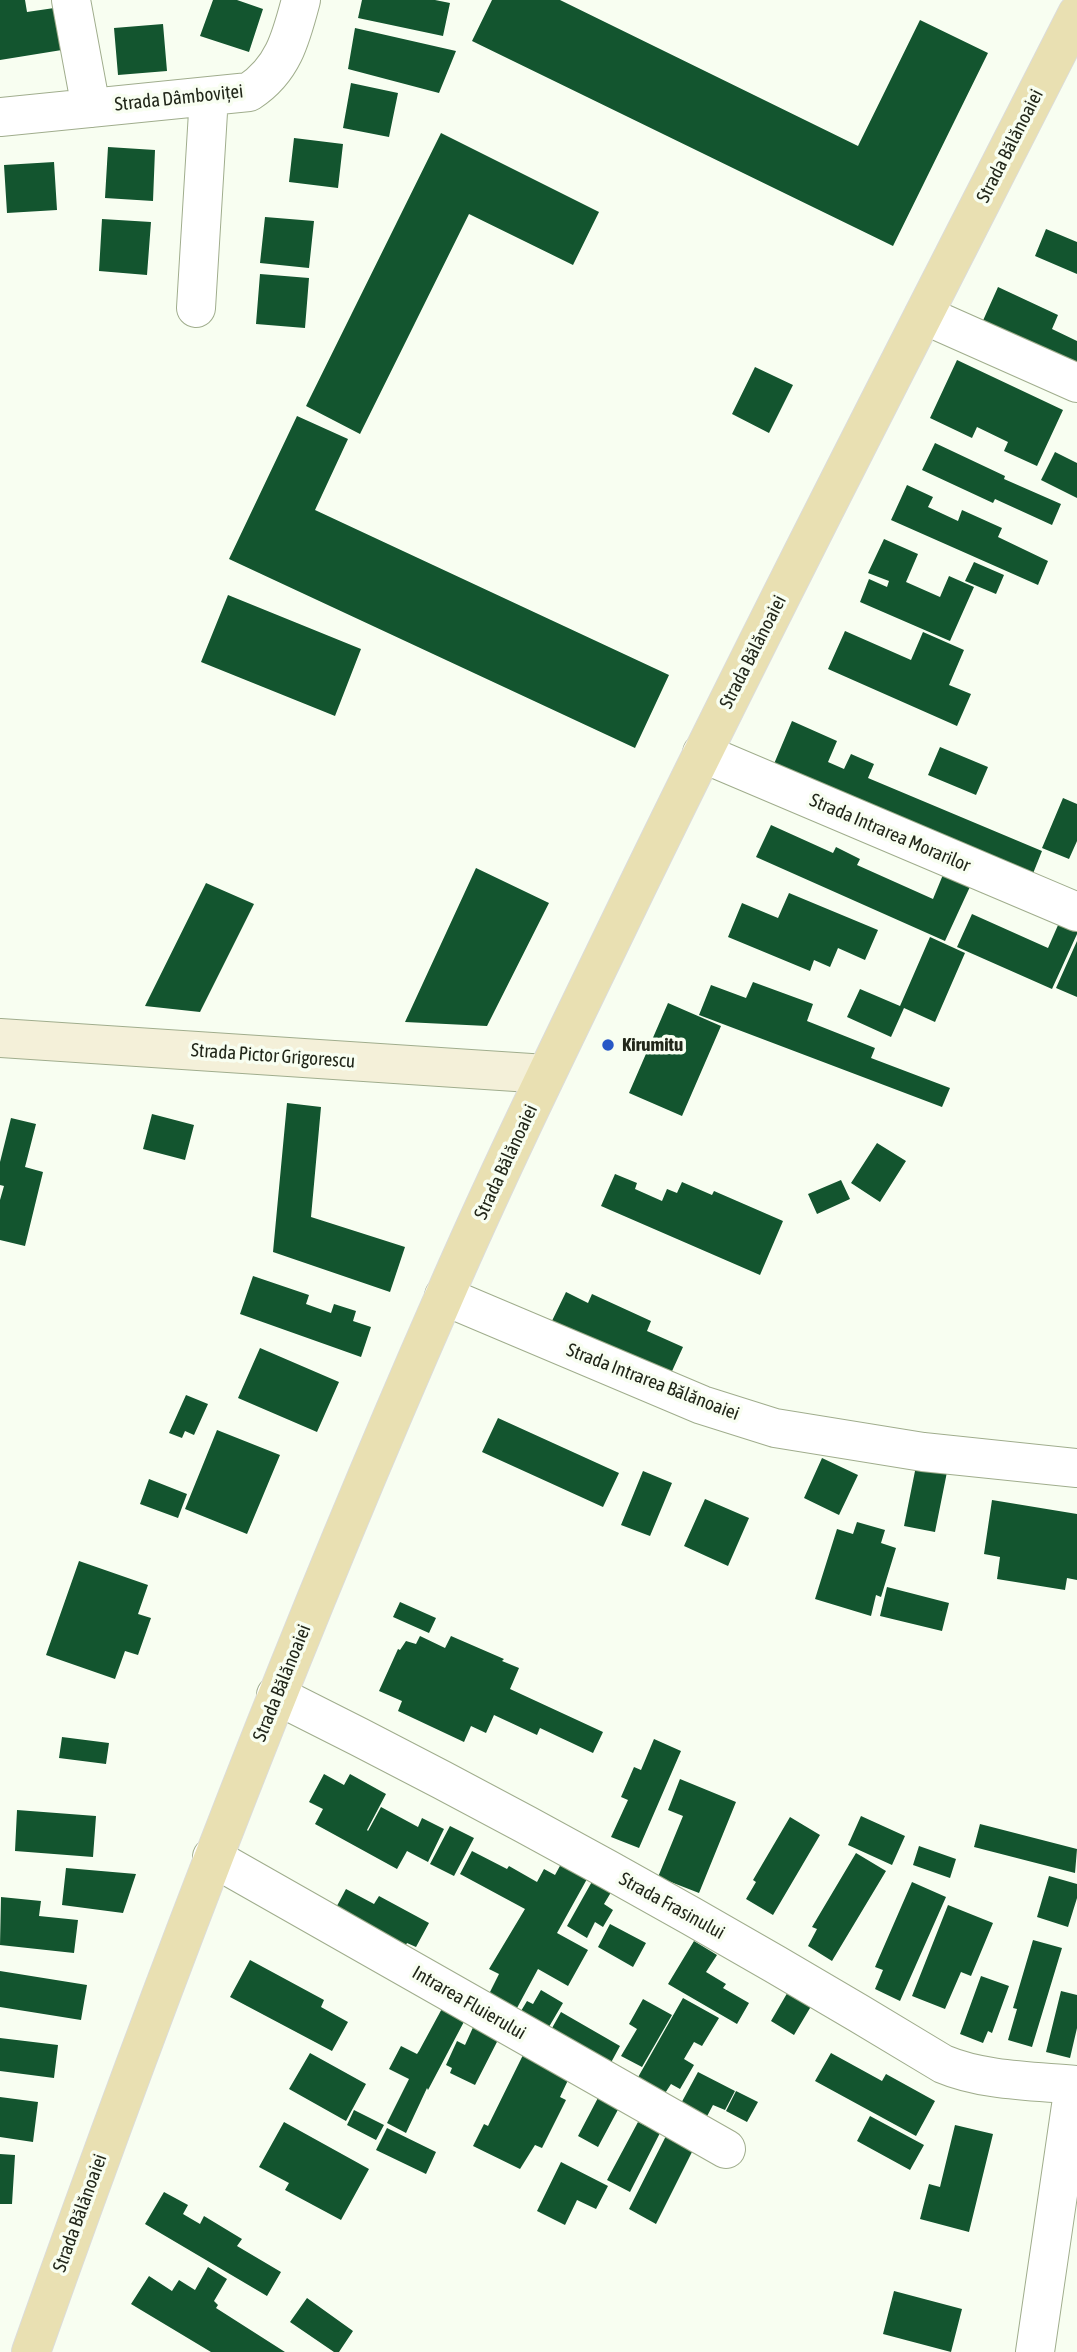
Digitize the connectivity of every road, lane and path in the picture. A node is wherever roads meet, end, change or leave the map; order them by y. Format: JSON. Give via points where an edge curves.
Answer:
{"nodes":[{"id":1,"x":71,"y":0,"type":"edge"},
{"id":2,"x":301,"y":0,"type":"edge"},
{"id":3,"x":1077,"y":15,"type":"edge"},
{"id":4,"x":209,"y":96,"type":"junction"},
{"id":5,"x":91,"y":108,"type":"junction"},
{"id":6,"x":0,"y":117,"type":"edge"},
{"id":7,"x":196,"y":308,"type":"dead end"},
{"id":8,"x":924,"y":315,"type":"junction"},
{"id":9,"x":1077,"y":383,"type":"edge"},
{"id":10,"x":702,"y":753,"type":"junction"},
{"id":11,"x":1077,"y":912,"type":"edge"},
{"id":12,"x":0,"y":1038,"type":"edge"},
{"id":13,"x":546,"y":1074,"type":"junction"},
{"id":14,"x":444,"y":1296,"type":"junction"},
{"id":15,"x":1077,"y":1468,"type":"edge"},
{"id":16,"x":276,"y":1695,"type":"junction"},
{"id":17,"x":212,"y":1857,"type":"junction"},
{"id":18,"x":1076,"y":2085,"type":"edge"},
{"id":19,"x":726,"y":2149,"type":"dead end"},
{"id":20,"x":31,"y":2352,"type":"edge"},
{"id":21,"x":1035,"y":2352,"type":"edge"}],
"edges":[{"from":1,"to":5,"type":"street"},
{"from":2,"to":4,"type":"street","name":"Strada Dâmboviței","via":[[280,63],[264,82],[249,92]]},
{"from":3,"to":8,"type":"main road","name":"Strada Bălănoaiei"},
{"from":4,"to":5,"type":"street","name":"Strada Dâmboviței"},
{"from":4,"to":7,"type":"street"},
{"from":5,"to":6,"type":"street","name":"Strada Dâmboviței"},
{"from":8,"to":9,"type":"street"},
{"from":8,"to":10,"type":"main road","name":"Strada Bălănoaiei"},
{"from":10,"to":11,"type":"street","name":"Strada Intrarea Morarilor"},
{"from":10,"to":13,"type":"main road","name":"Strada Bălănoaiei"},
{"from":12,"to":13,"type":"street","name":"Strada Pictor Grigorescu"},
{"from":13,"to":14,"type":"main road","name":"Strada Bălănoaiei"},
{"from":14,"to":15,"type":"street","name":"Strada Intrarea Bălănoaiei","via":[[702,1405],[775,1428],[923,1452]]},
{"from":14,"to":16,"type":"main road","name":"Strada Bălănoaiei"},
{"from":16,"to":17,"type":"main road","name":"Strada Bălănoaiei"},
{"from":16,"to":18,"type":"street","name":"Strada Frasinului","via":[[695,1919],[943,2064]]},
{"from":17,"to":19,"type":"street","name":"Intrarea Fluierului"},
{"from":17,"to":20,"type":"main road","name":"Strada Bălănoaiei"},
{"from":18,"to":21,"type":"street"}]}
